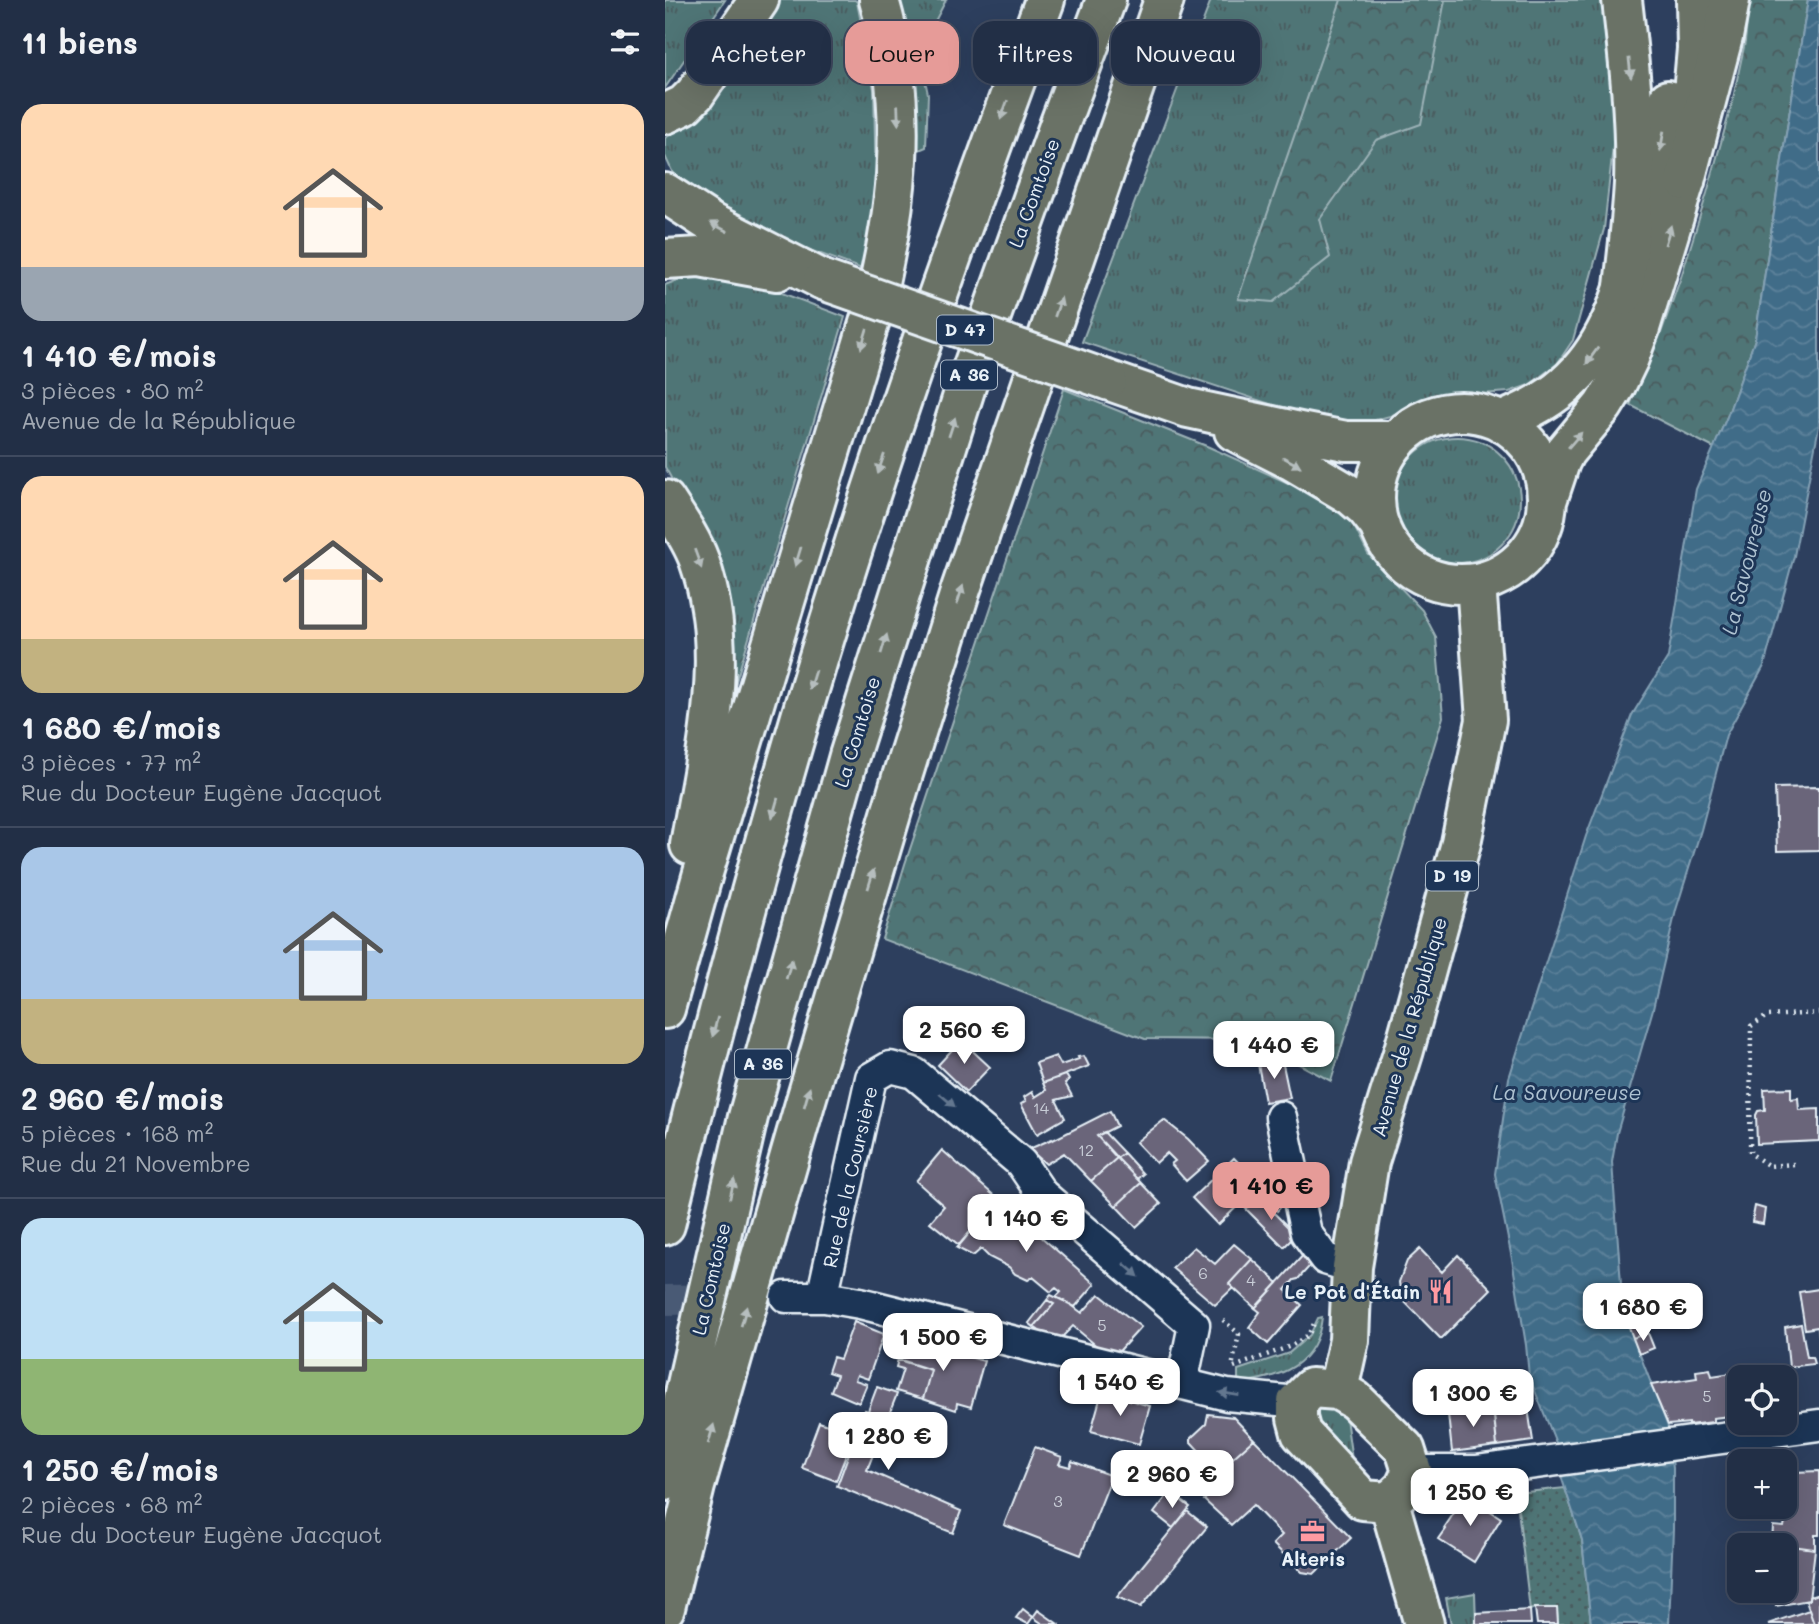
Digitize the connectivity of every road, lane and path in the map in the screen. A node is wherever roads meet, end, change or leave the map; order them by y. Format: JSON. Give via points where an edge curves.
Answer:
{"nodes":[{"id":1,"x":759,"y":0,"type":"edge"},
{"id":2,"x":879,"y":0,"type":"edge"},
{"id":3,"x":1045,"y":0,"type":"edge"},
{"id":4,"x":1107,"y":0,"type":"edge"},
{"id":5,"x":1164,"y":0,"type":"edge"},
{"id":6,"x":1178,"y":0,"type":"edge"},
{"id":7,"x":1622,"y":0,"type":"edge"},
{"id":8,"x":1675,"y":0,"type":"edge"},
{"id":9,"x":1696,"y":0,"type":"edge"},
{"id":10,"x":1730,"y":0,"type":"edge"},
{"id":11,"x":1127,"y":108,"type":"junction"},
{"id":12,"x":665,"y":114,"type":"edge"},
{"id":13,"x":1685,"y":181,"type":"junction"},
{"id":14,"x":665,"y":192,"type":"edge"},
{"id":15,"x":665,"y":259,"type":"edge"},
{"id":16,"x":823,"y":280,"type":"junction"},
{"id":17,"x":1623,"y":296,"type":"junction"},
{"id":18,"x":1188,"y":408,"type":"junction"},
{"id":19,"x":1501,"y":422,"type":"junction"},
{"id":20,"x":1397,"y":441,"type":"junction"},
{"id":21,"x":665,"y":499,"type":"edge"},
{"id":22,"x":1547,"y":501,"type":"junction"},
{"id":23,"x":1380,"y":526,"type":"junction"},
{"id":24,"x":1476,"y":583,"type":"junction"},
{"id":25,"x":665,"y":1003,"type":"edge"},
{"id":26,"x":665,"y":1009,"type":"edge"},
{"id":27,"x":1819,"y":1013,"type":"edge"},
{"id":28,"x":1281,"y":1117,"type":"dead end"},
{"id":29,"x":1794,"y":1164,"type":"dead end"},
{"id":30,"x":665,"y":1225,"type":"edge"},
{"id":31,"x":1352,"y":1267,"type":"junction"},
{"id":32,"x":786,"y":1297,"type":"tunnel mouth"},
{"id":33,"x":825,"y":1297,"type":"junction"},
{"id":34,"x":1317,"y":1319,"type":"dead end"},
{"id":35,"x":1182,"y":1383,"type":"junction"},
{"id":36,"x":1338,"y":1390,"type":"junction"},
{"id":37,"x":1227,"y":1395,"type":"junction"},
{"id":38,"x":1297,"y":1402,"type":"junction"},
{"id":39,"x":1819,"y":1425,"type":"edge"},
{"id":40,"x":1412,"y":1471,"type":"junction"},
{"id":41,"x":665,"y":1481,"type":"edge"},
{"id":42,"x":1389,"y":1503,"type":"junction"},
{"id":43,"x":665,"y":1608,"type":"edge"},
{"id":44,"x":1424,"y":1624,"type":"edge"}],
"edges":[{"from":1,"to":12,"type":"main road","via":[[695,94]]},
{"from":2,"to":26,"type":"main road","one_way":true,"via":[[898,110],[892,217],[884,263]]},
{"from":3,"to":30,"type":"main road","number":"A 36","one_way":true,"via":[[851,555],[746,911]]},
{"from":41,"to":4,"type":"main road","name":"La Comtoise","number":"A 36","one_way":true,"via":[[748,1117],[849,756],[967,383]]},
{"from":5,"to":11,"type":"main road"},
{"from":6,"to":11,"type":"main road"},
{"from":7,"to":17,"type":"main road","one_way":true,"via":[[1634,143]]},
{"from":8,"to":17,"type":"main road","one_way":true,"via":[[1658,168]]},
{"from":9,"to":13,"type":"main road","via":[[1697,49]]},
{"from":10,"to":13,"type":"main road"},
{"from":43,"to":11,"type":"main road","one_way":true,"via":[[695,1486],[902,777],[961,589]]},
{"from":22,"to":13,"type":"main road","one_way":true,"via":[[1565,452],[1603,406],[1629,358]]},
{"from":16,"to":14,"type":"main road","number":"D 47","one_way":true,"via":[[722,229]]},
{"from":15,"to":16,"type":"main road","number":"D 47","via":[[700,257]]},
{"from":16,"to":18,"type":"main road","number":"D 47","bridge":true},
{"from":17,"to":19,"type":"main road","one_way":true,"via":[[1596,351],[1567,384]]},
{"from":18,"to":20,"type":"main road","number":"D 47","via":[[1333,439]]},
{"from":18,"to":23,"type":"main road","number":"D 47","one_way":true,"via":[[1352,496]]},
{"from":19,"to":20,"type":"main road","via":[[1483,415],[1445,413],[1411,428]]},
{"from":19,"to":22,"type":"main road","via":[[1530,446],[1540,463]]},
{"from":20,"to":23,"type":"main road","via":[[1377,481]]},
{"from":21,"to":25,"type":"main road","one_way":true,"via":[[692,544],[703,575],[714,625],[716,664]]},
{"from":22,"to":24,"type":"main road","via":[[1540,534],[1520,561]]},
{"from":23,"to":24,"type":"main road","via":[[1394,552],[1417,572],[1445,582]]},
{"from":24,"to":31,"type":"main road","name":"Avenue de la République","number":"D 19","via":[[1486,720],[1461,843],[1369,1162]]},
{"from":27,"to":29,"type":"path","via":[[1767,1016],[1751,1026],[1750,1153],[1769,1166]]},
{"from":28,"to":31,"type":"street","via":[[1306,1233],[1325,1259]]},
{"from":31,"to":36,"type":"main road","name":"Avenue de la République","number":"D 19","via":[[1349,1340]]},
{"from":32,"to":33,"type":"street"},
{"from":33,"to":35,"type":"street"},
{"from":33,"to":35,"type":"street","name":"Rue de la Coursière","one_way":true,"via":[[871,1078],[890,1067],[914,1073],[1021,1163],[1042,1194],[1194,1325]]},
{"from":34,"to":37,"type":"path","via":[[1308,1335],[1291,1346],[1232,1367]]},
{"from":35,"to":37,"type":"street"},
{"from":36,"to":38,"type":"main road","via":[[1311,1388]]},
{"from":36,"to":40,"type":"main road","via":[[1355,1400],[1405,1448]]},
{"from":38,"to":37,"type":"street","one_way":true},
{"from":38,"to":42,"type":"main road","via":[[1301,1433],[1363,1500]]},
{"from":39,"to":40,"type":"street","via":[[1476,1471]]},
{"from":40,"to":42,"type":"main road"},
{"from":42,"to":44,"type":"main road"}]}
